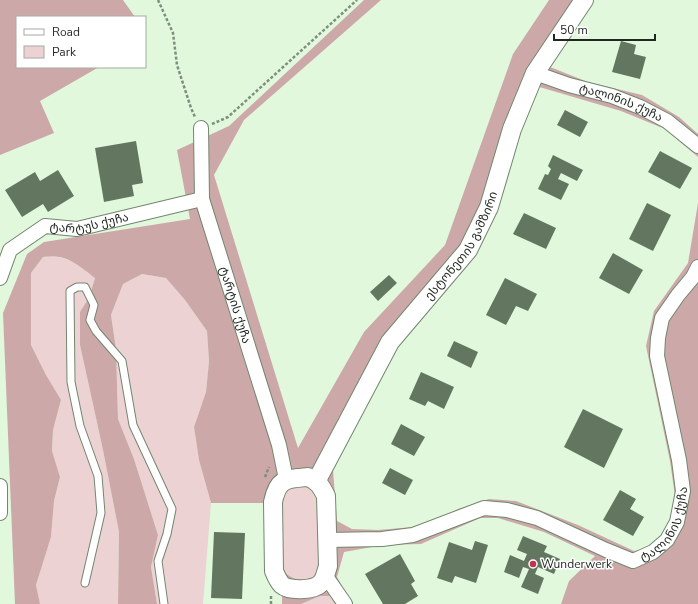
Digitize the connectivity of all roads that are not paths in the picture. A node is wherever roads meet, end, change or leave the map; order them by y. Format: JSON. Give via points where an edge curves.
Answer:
{"nodes":[{"id":1,"x":584,"y":0,"type":"edge"},
{"id":2,"x":535,"y":73,"type":"junction"},
{"id":3,"x":201,"y":128,"type":"road end"},
{"id":4,"x":698,"y":146,"type":"edge"},
{"id":5,"x":202,"y":199,"type":"junction"},
{"id":6,"x":698,"y":267,"type":"edge"},
{"id":7,"x":0,"y":278,"type":"edge"},
{"id":8,"x":286,"y":479,"type":"junction"},
{"id":9,"x":316,"y":480,"type":"junction"},
{"id":10,"x":0,"y":490,"type":"edge"},
{"id":11,"x":0,"y":513,"type":"edge"},
{"id":12,"x":327,"y":540,"type":"junction"},
{"id":13,"x":325,"y":575,"type":"junction"},
{"id":14,"x":85,"y":583,"type":"dead end"},
{"id":15,"x":292,"y":597,"type":"edge"},
{"id":16,"x":164,"y":604,"type":"edge"},
{"id":17,"x":345,"y":604,"type":"edge"}],
"edges":[{"from":1,"to":2,"type":"street","name":"ესტონეთის გამზირი"},
{"from":2,"to":4,"type":"street","name":"ტალინის ქუჩა","via":[[640,107],[667,121]]},
{"from":2,"to":9,"type":"street","name":"ესტონეთის გამზირი","via":[[512,129],[490,207],[468,250],[390,342]]},
{"from":3,"to":5,"type":"street","name":"ტარტის ქუჩა"},
{"from":5,"to":7,"type":"street","name":"ტარტუს ქუჩა","via":[[77,228],[45,226],[10,250]]},
{"from":5,"to":8,"type":"street","name":"ტარტის ქუჩა","via":[[279,445]]},
{"from":6,"to":12,"type":"street","name":"ტალინის ქუჩა","via":[[662,318],[658,338],[657,356],[683,491],[677,522],[667,540],[654,552],[633,560],[537,518],[507,510],[484,508],[413,535],[382,539]]},
{"from":8,"to":9,"type":"street","via":[[308,477]]},
{"from":8,"to":15,"type":"street","via":[[275,491],[273,502],[274,571]]},
{"from":9,"to":12,"type":"street","via":[[326,496]]},
{"from":10,"to":11,"type":"street"},
{"from":12,"to":13,"type":"street","via":[[328,566]]},
{"from":13,"to":15,"type":"street","via":[[320,584]]},
{"from":13,"to":17,"type":"street"},
{"from":14,"to":16,"type":"lane","via":[[101,513],[98,476],[80,426],[71,382],[70,290],[77,287],[85,287],[94,305],[90,320],[96,331],[122,361],[133,424],[172,509],[158,561]]}]}
